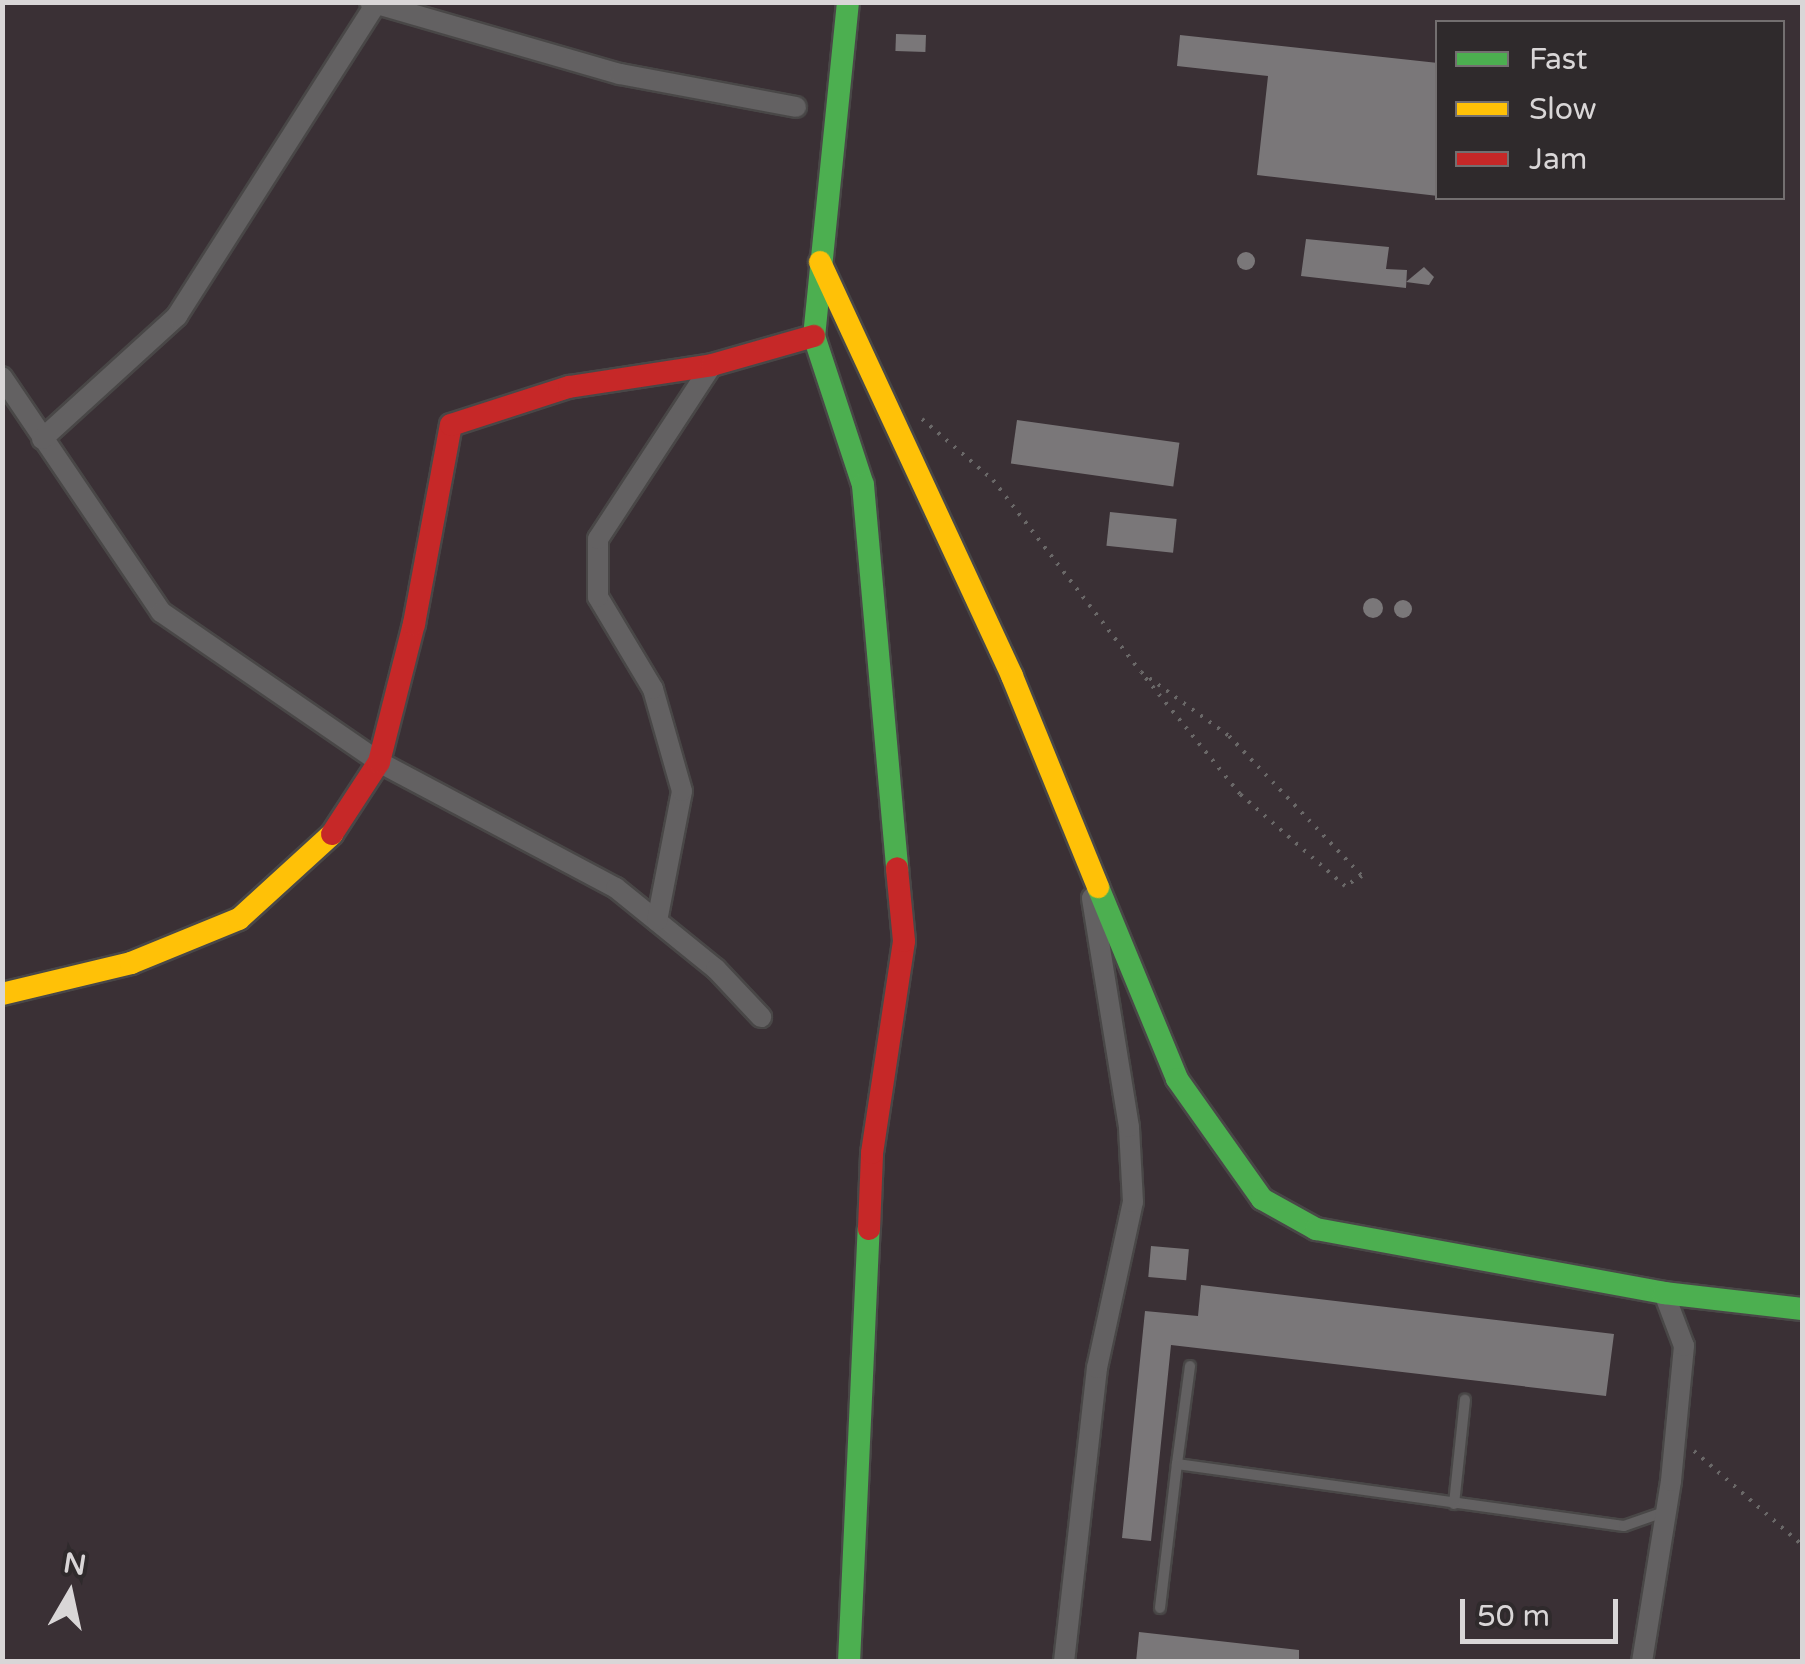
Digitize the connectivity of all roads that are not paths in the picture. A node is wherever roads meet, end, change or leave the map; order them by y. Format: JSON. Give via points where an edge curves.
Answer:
{"nodes":[{"id":1,"x":848,"y":2,"type":"edge"},
{"id":2,"x":374,"y":3,"type":"edge"},
{"id":3,"x":796,"y":107,"type":"dead end"},
{"id":4,"x":818,"y":260,"type":"junction"},
{"id":5,"x":814,"y":336,"type":"junction"},
{"id":6,"x":712,"y":365,"type":"junction"},
{"id":7,"x":2,"y":377,"type":"edge"},
{"id":8,"x":42,"y":439,"type":"junction"},
{"id":9,"x":379,"y":762,"type":"junction"},
{"id":10,"x":1085,"y":861,"type":"junction"},
{"id":11,"x":657,"y":921,"type":"junction"},
{"id":12,"x":2,"y":994,"type":"edge"},
{"id":13,"x":761,"y":1017,"type":"dead end"},
{"id":14,"x":1664,"y":1293,"type":"junction"},
{"id":15,"x":1802,"y":1309,"type":"edge"},
{"id":16,"x":1190,"y":1366,"type":"dead end"},
{"id":17,"x":1465,"y":1400,"type":"dead end"},
{"id":18,"x":1177,"y":1464,"type":"junction"},
{"id":19,"x":1454,"y":1504,"type":"junction"},
{"id":20,"x":1667,"y":1510,"type":"junction"},
{"id":21,"x":1160,"y":1608,"type":"dead end"},
{"id":22,"x":849,"y":1662,"type":"edge"},
{"id":23,"x":1064,"y":1662,"type":"edge"},
{"id":24,"x":1642,"y":1662,"type":"edge"}],
"edges":[{"from":1,"to":4,"type":"street"},
{"from":2,"to":3,"type":"street","via":[[620,74]]},
{"from":2,"to":8,"type":"street","via":[[177,316]]},
{"from":4,"to":5,"type":"street"},
{"from":4,"to":10,"type":"street","via":[[1012,676]]},
{"from":5,"to":6,"type":"street"},
{"from":5,"to":22,"type":"street","via":[[863,484],[904,888],[900,994],[872,1152]]},
{"from":6,"to":9,"type":"street","via":[[570,387],[451,424],[414,624]]},
{"from":6,"to":11,"type":"street","via":[[598,538],[598,598],[654,690],[682,791]]},
{"from":7,"to":8,"type":"street"},
{"from":8,"to":9,"type":"street","via":[[161,612]]},
{"from":9,"to":11,"type":"street","via":[[616,888]]},
{"from":9,"to":12,"type":"street","via":[[336,831],[239,919],[131,963]]},
{"from":10,"to":14,"type":"street","via":[[1177,1079],[1262,1199],[1316,1229]]},
{"from":10,"to":23,"type":"street","via":[[1129,1128],[1132,1202],[1097,1368]]},
{"from":11,"to":13,"type":"street"},
{"from":14,"to":15,"type":"street"},
{"from":14,"to":20,"type":"street","via":[[1684,1346]]},
{"from":16,"to":18,"type":"lane"},
{"from":17,"to":19,"type":"lane"},
{"from":18,"to":19,"type":"lane"},
{"from":18,"to":21,"type":"lane"},
{"from":19,"to":20,"type":"lane","via":[[1624,1526],[1648,1523]]},
{"from":20,"to":24,"type":"street"}]}
